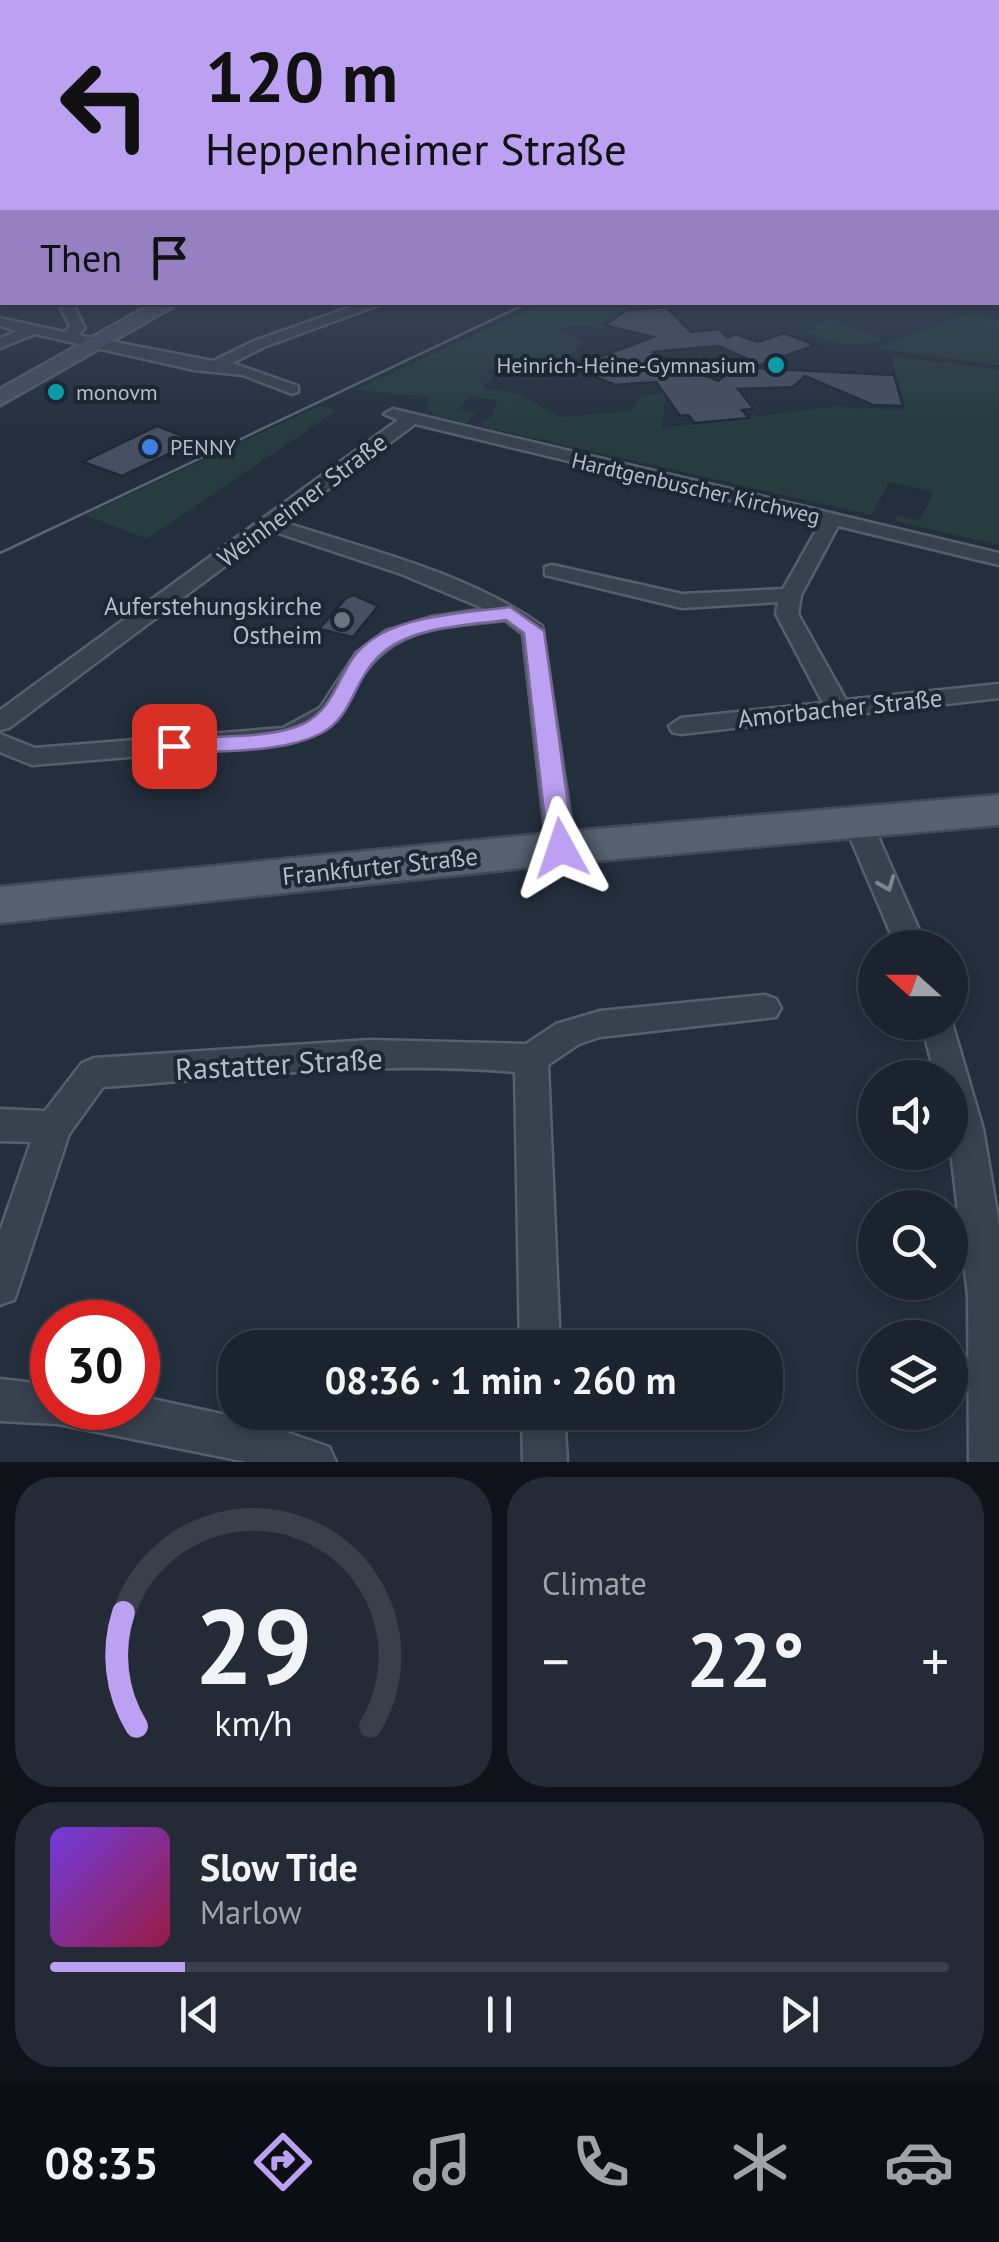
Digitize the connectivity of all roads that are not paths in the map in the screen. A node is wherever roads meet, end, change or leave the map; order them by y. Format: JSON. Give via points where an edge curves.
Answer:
{"nodes":[{"id":1,"x":66,"y":305,"type":"edge"},
{"id":2,"x":165,"y":305,"type":"edge"},
{"id":3,"x":371,"y":305,"type":"edge"},
{"id":4,"x":0,"y":322,"type":"edge"},
{"id":5,"x":33,"y":330,"type":"junction"},
{"id":6,"x":65,"y":338,"type":"junction"},
{"id":7,"x":0,"y":343,"type":"edge"},
{"id":8,"x":93,"y":344,"type":"junction"},
{"id":9,"x":217,"y":365,"type":"junction"},
{"id":10,"x":292,"y":388,"type":"dead end"},
{"id":11,"x":0,"y":398,"type":"edge"},
{"id":12,"x":402,"y":417,"type":"joint"},
{"id":13,"x":832,"y":520,"type":"junction"},
{"id":14,"x":270,"y":524,"type":"junction"},
{"id":15,"x":999,"y":559,"type":"edge"},
{"id":16,"x":552,"y":570,"type":"dead end"},
{"id":17,"x":790,"y":594,"type":"junction"},
{"id":18,"x":510,"y":613,"type":"junction"},
{"id":19,"x":999,"y":691,"type":"edge"},
{"id":20,"x":838,"y":707,"type":"junction"},
{"id":21,"x":0,"y":722,"type":"edge"},
{"id":22,"x":681,"y":726,"type":"dead end"},
{"id":23,"x":0,"y":742,"type":"edge"},
{"id":24,"x":999,"y":810,"type":"edge"},
{"id":25,"x":858,"y":822,"type":"junction"},
{"id":26,"x":561,"y":848,"type":"junction"},
{"id":27,"x":0,"y":905,"type":"edge"},
{"id":28,"x":904,"y":930,"type":"edge"},
{"id":29,"x":765,"y":1008,"type":"dead end"},
{"id":30,"x":943,"y":1040,"type":"edge"},
{"id":31,"x":532,"y":1059,"type":"junction"},
{"id":32,"x":0,"y":1125,"type":"edge"},
{"id":33,"x":54,"y":1127,"type":"junction"},
{"id":34,"x":0,"y":1286,"type":"edge"},
{"id":35,"x":540,"y":1330,"type":"edge"},
{"id":36,"x":0,"y":1400,"type":"edge"},
{"id":37,"x":30,"y":1403,"type":"edge"},
{"id":38,"x":160,"y":1419,"type":"edge"},
{"id":39,"x":544,"y":1430,"type":"edge"},
{"id":40,"x":314,"y":1462,"type":"edge"},
{"id":41,"x":545,"y":1462,"type":"edge"},
{"id":42,"x":991,"y":1462,"type":"edge"}],
"edges":[{"from":1,"to":6,"type":"street","via":[[78,328]]},
{"from":2,"to":8,"type":"main road"},
{"from":3,"to":9,"type":"street"},
{"from":4,"to":5,"type":"street"},
{"from":5,"to":6,"type":"street"},
{"from":5,"to":7,"type":"street"},
{"from":6,"to":8,"type":"street"},
{"from":8,"to":9,"type":"street"},
{"from":8,"to":11,"type":"main road"},
{"from":9,"to":10,"type":"street"},
{"from":12,"to":13,"type":"street","name":"Hardtgenbuscher Kirchweg"},
{"from":12,"to":14,"type":"street","name":"Weinheimer Straße"},
{"from":13,"to":15,"type":"street","name":"Hardtgenbuscher Kirchweg"},
{"from":13,"to":17,"type":"street"},
{"from":14,"to":18,"type":"street"},
{"from":14,"to":21,"type":"street","name":"Weinheimer Straße"},
{"from":16,"to":17,"type":"street","via":[[682,601]]},
{"from":17,"to":20,"type":"street","via":[[787,614]]},
{"from":18,"to":23,"type":"street","via":[[432,624],[384,640],[364,658],[337,708],[314,728],[286,736],[32,756]]},
{"from":18,"to":26,"type":"street","via":[[534,631]]},
{"from":19,"to":20,"type":"street","name":"Amorbacher Straße"},
{"from":20,"to":22,"type":"street","name":"Amorbacher Straße"},
{"from":24,"to":25,"type":"main road","name":"Frankfurter Straße"},
{"from":25,"to":26,"type":"main road","name":"Frankfurter Straße"},
{"from":25,"to":28,"type":"street","one_way":true},
{"from":26,"to":27,"type":"main road","name":"Frankfurter Straße"},
{"from":29,"to":31,"type":"street","via":[[600,1024],[568,1034]]},
{"from":30,"to":42,"type":"street","via":[[974,1175]]},
{"from":31,"to":33,"type":"street","name":"Rastatter Straße","via":[[395,1056],[94,1074]]},
{"from":31,"to":35,"type":"street"},
{"from":32,"to":33,"type":"street"},
{"from":33,"to":34,"type":"street","name":"Rastatter Straße"},
{"from":36,"to":37,"type":"street"},
{"from":38,"to":40,"type":"street"},
{"from":39,"to":41,"type":"street"}]}
